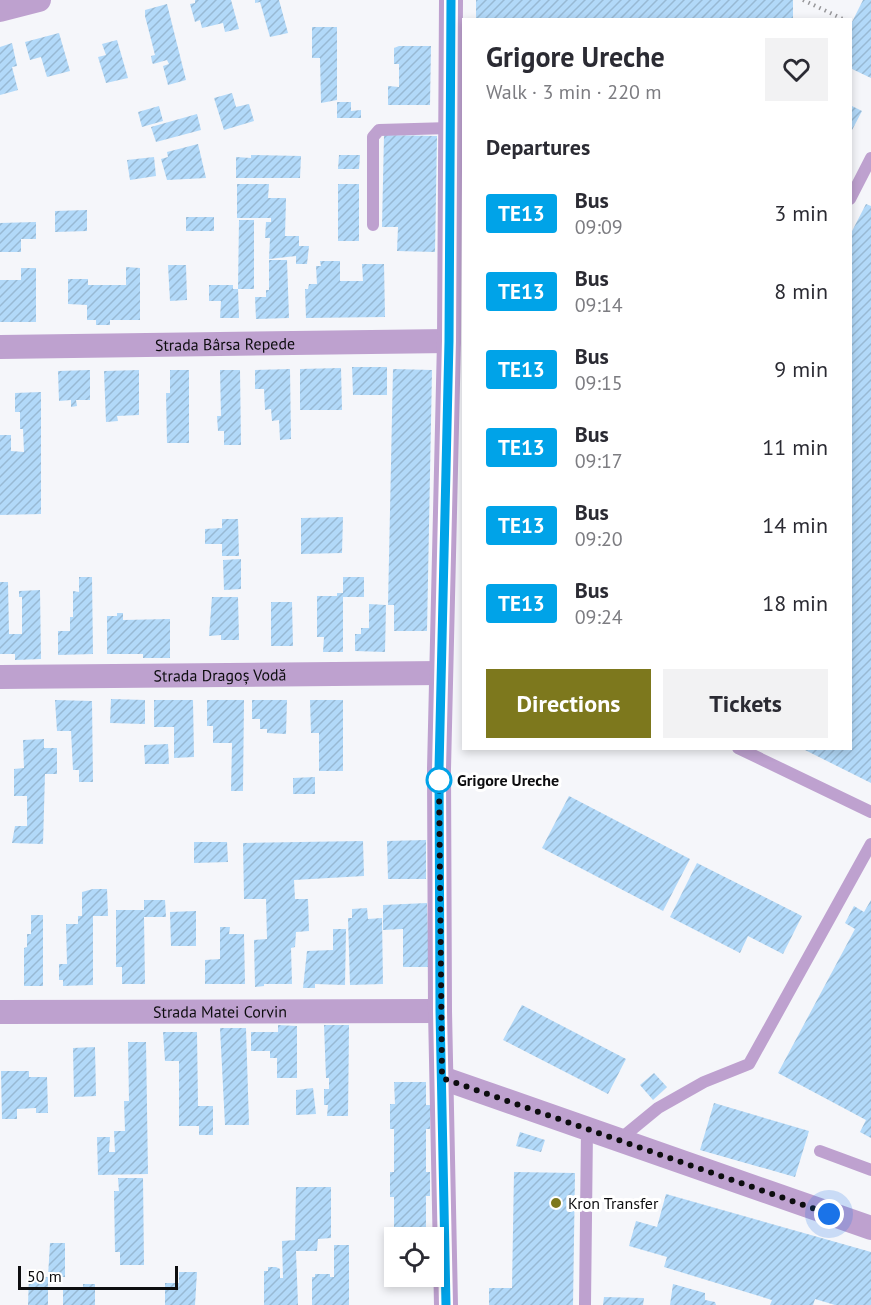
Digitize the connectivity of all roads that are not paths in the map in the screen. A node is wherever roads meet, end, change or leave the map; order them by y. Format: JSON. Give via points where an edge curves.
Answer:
{"nodes":[{"id":1,"x":39,"y":0,"type":"edge"},
{"id":2,"x":451,"y":0,"type":"edge"},
{"id":3,"x":0,"y":10,"type":"edge"},
{"id":4,"x":450,"y":128,"type":"junction"},
{"id":5,"x":871,"y":158,"type":"edge"},
{"id":6,"x":852,"y":195,"type":"edge"},
{"id":7,"x":373,"y":225,"type":"dead end"},
{"id":8,"x":449,"y":341,"type":"junction"},
{"id":9,"x":0,"y":347,"type":"edge"},
{"id":10,"x":441,"y":673,"type":"junction"},
{"id":11,"x":0,"y":677,"type":"edge"},
{"id":12,"x":742,"y":750,"type":"edge"},
{"id":13,"x":871,"y":812,"type":"edge"},
{"id":14,"x":871,"y":844,"type":"edge"},
{"id":15,"x":440,"y":1011,"type":"junction"},
{"id":16,"x":0,"y":1012,"type":"edge"},
{"id":17,"x":442,"y":1078,"type":"junction"},
{"id":18,"x":587,"y":1129,"type":"junction"},
{"id":19,"x":619,"y":1140,"type":"junction"},
{"id":20,"x":820,"y":1151,"type":"dead end"},
{"id":21,"x":871,"y":1170,"type":"edge"},
{"id":22,"x":871,"y":1228,"type":"edge"},
{"id":23,"x":446,"y":1305,"type":"edge"},
{"id":24,"x":585,"y":1305,"type":"edge"}],
"edges":[{"from":1,"to":3,"type":"street"},
{"from":2,"to":4,"type":"street"},
{"from":4,"to":7,"type":"lane","via":[[379,130],[374,137]]},
{"from":4,"to":8,"type":"street"},
{"from":5,"to":6,"type":"lane"},
{"from":8,"to":9,"type":"street","name":"Strada Bârsa Repede"},
{"from":8,"to":10,"type":"street"},
{"from":10,"to":11,"type":"street","name":"Strada Dragoș Vodă"},
{"from":10,"to":15,"type":"street"},
{"from":12,"to":13,"type":"lane"},
{"from":14,"to":19,"type":"lane","via":[[748,1064],[658,1107]]},
{"from":15,"to":16,"type":"street","name":"Strada Matei Corvin"},
{"from":15,"to":17,"type":"street"},
{"from":17,"to":18,"type":"street"},
{"from":17,"to":23,"type":"street"},
{"from":18,"to":19,"type":"street"},
{"from":18,"to":24,"type":"lane"},
{"from":19,"to":22,"type":"street"},
{"from":20,"to":21,"type":"lane"}]}
